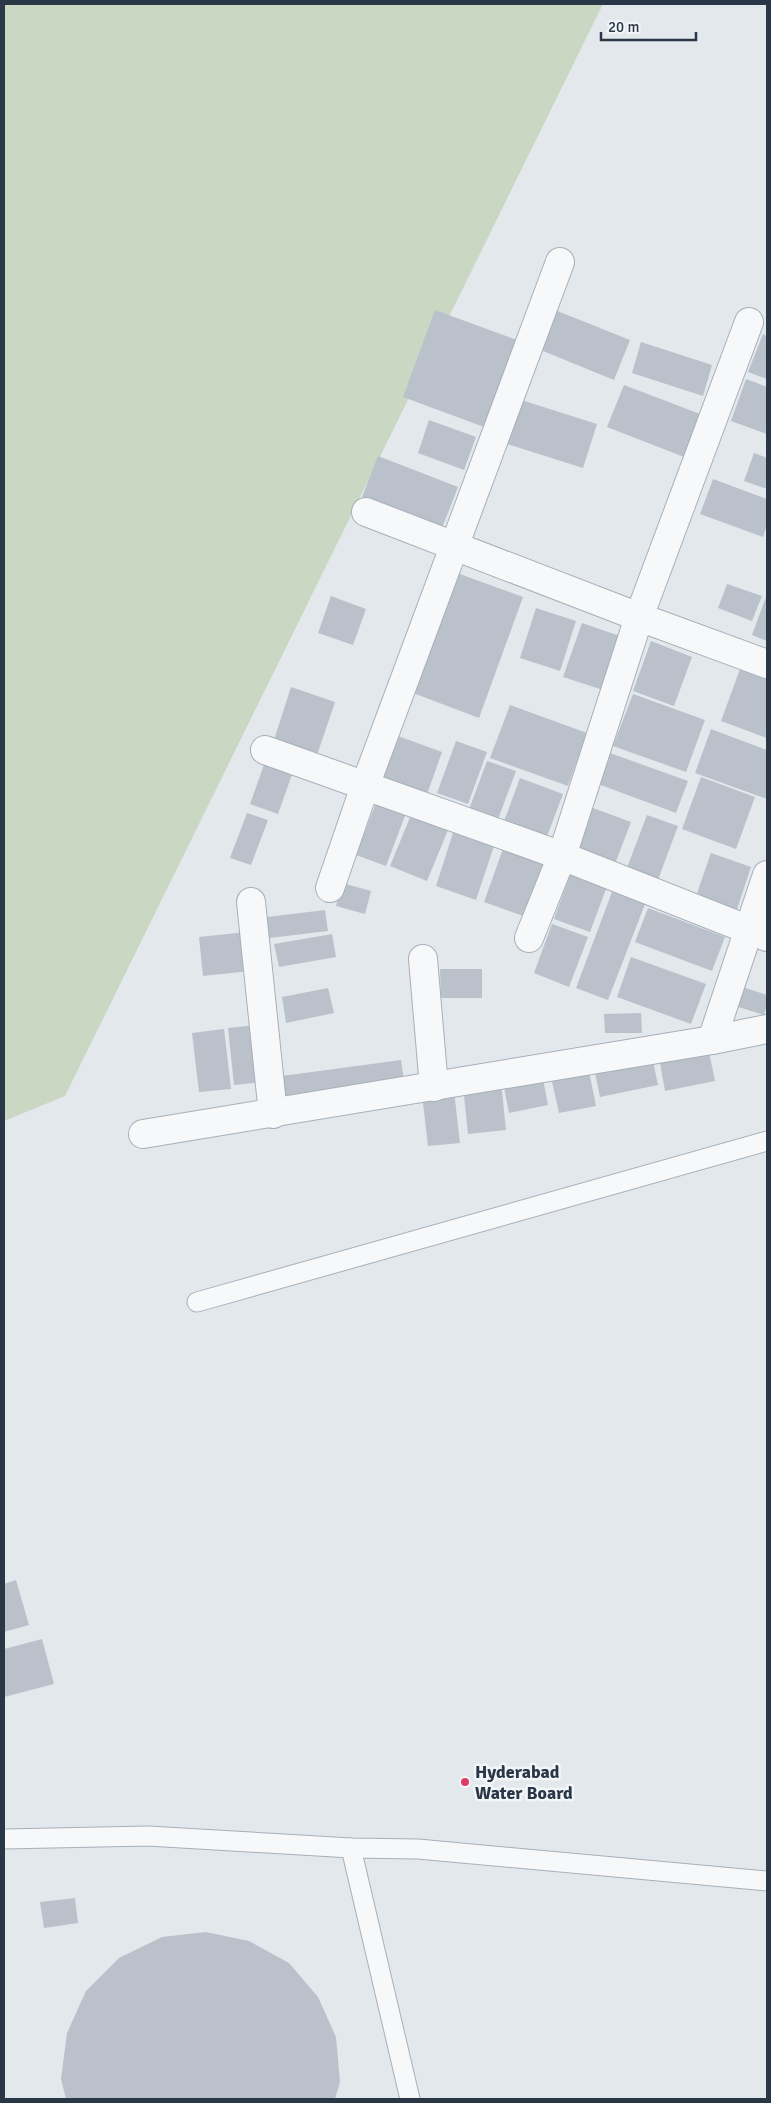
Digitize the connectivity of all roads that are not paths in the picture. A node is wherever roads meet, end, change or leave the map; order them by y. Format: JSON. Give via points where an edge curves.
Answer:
{"nodes":[{"id":1,"x":560,"y":262,"type":"dead end"},
{"id":2,"x":749,"y":322,"type":"dead end"},
{"id":3,"x":366,"y":512,"type":"dead end"},
{"id":4,"x":454,"y":544,"type":"junction"},
{"id":5,"x":639,"y":617,"type":"junction"},
{"id":6,"x":767,"y":664,"type":"edge"},
{"id":7,"x":265,"y":750,"type":"dead end"},
{"id":8,"x":364,"y":786,"type":"junction"},
{"id":9,"x":562,"y":856,"type":"junction"},
{"id":10,"x":767,"y":874,"type":"edge"},
{"id":11,"x":330,"y":888,"type":"dead end"},
{"id":12,"x":251,"y":902,"type":"dead end"},
{"id":13,"x":757,"y":934,"type":"edge"},
{"id":14,"x":529,"y":938,"type":"dead end"},
{"id":15,"x":423,"y":959,"type":"dead end"},
{"id":16,"x":767,"y":1029,"type":"edge"},
{"id":17,"x":712,"y":1040,"type":"junction"},
{"id":18,"x":434,"y":1087,"type":"junction"},
{"id":19,"x":273,"y":1114,"type":"junction"},
{"id":20,"x":143,"y":1134,"type":"dead end"},
{"id":21,"x":767,"y":1141,"type":"edge"},
{"id":22,"x":197,"y":1302,"type":"dead end"},
{"id":23,"x":4,"y":1839,"type":"edge"},
{"id":24,"x":351,"y":1848,"type":"junction"},
{"id":25,"x":767,"y":1881,"type":"edge"},
{"id":26,"x":410,"y":2099,"type":"edge"}],
"edges":[{"from":1,"to":4,"type":"street"},
{"from":2,"to":5,"type":"street"},
{"from":3,"to":4,"type":"street"},
{"from":4,"to":5,"type":"street"},
{"from":4,"to":8,"type":"street"},
{"from":5,"to":6,"type":"street"},
{"from":5,"to":9,"type":"street"},
{"from":7,"to":8,"type":"street"},
{"from":8,"to":9,"type":"street"},
{"from":8,"to":11,"type":"street"},
{"from":9,"to":13,"type":"street"},
{"from":9,"to":14,"type":"street"},
{"from":10,"to":13,"type":"street"},
{"from":12,"to":19,"type":"street"},
{"from":13,"to":17,"type":"street"},
{"from":15,"to":18,"type":"street"},
{"from":16,"to":17,"type":"street"},
{"from":17,"to":18,"type":"street"},
{"from":18,"to":19,"type":"street"},
{"from":19,"to":20,"type":"street"},
{"from":21,"to":22,"type":"lane"},
{"from":23,"to":24,"type":"lane","via":[[148,1836]]},
{"from":24,"to":25,"type":"lane","via":[[418,1849]]},
{"from":24,"to":26,"type":"lane"}]}
